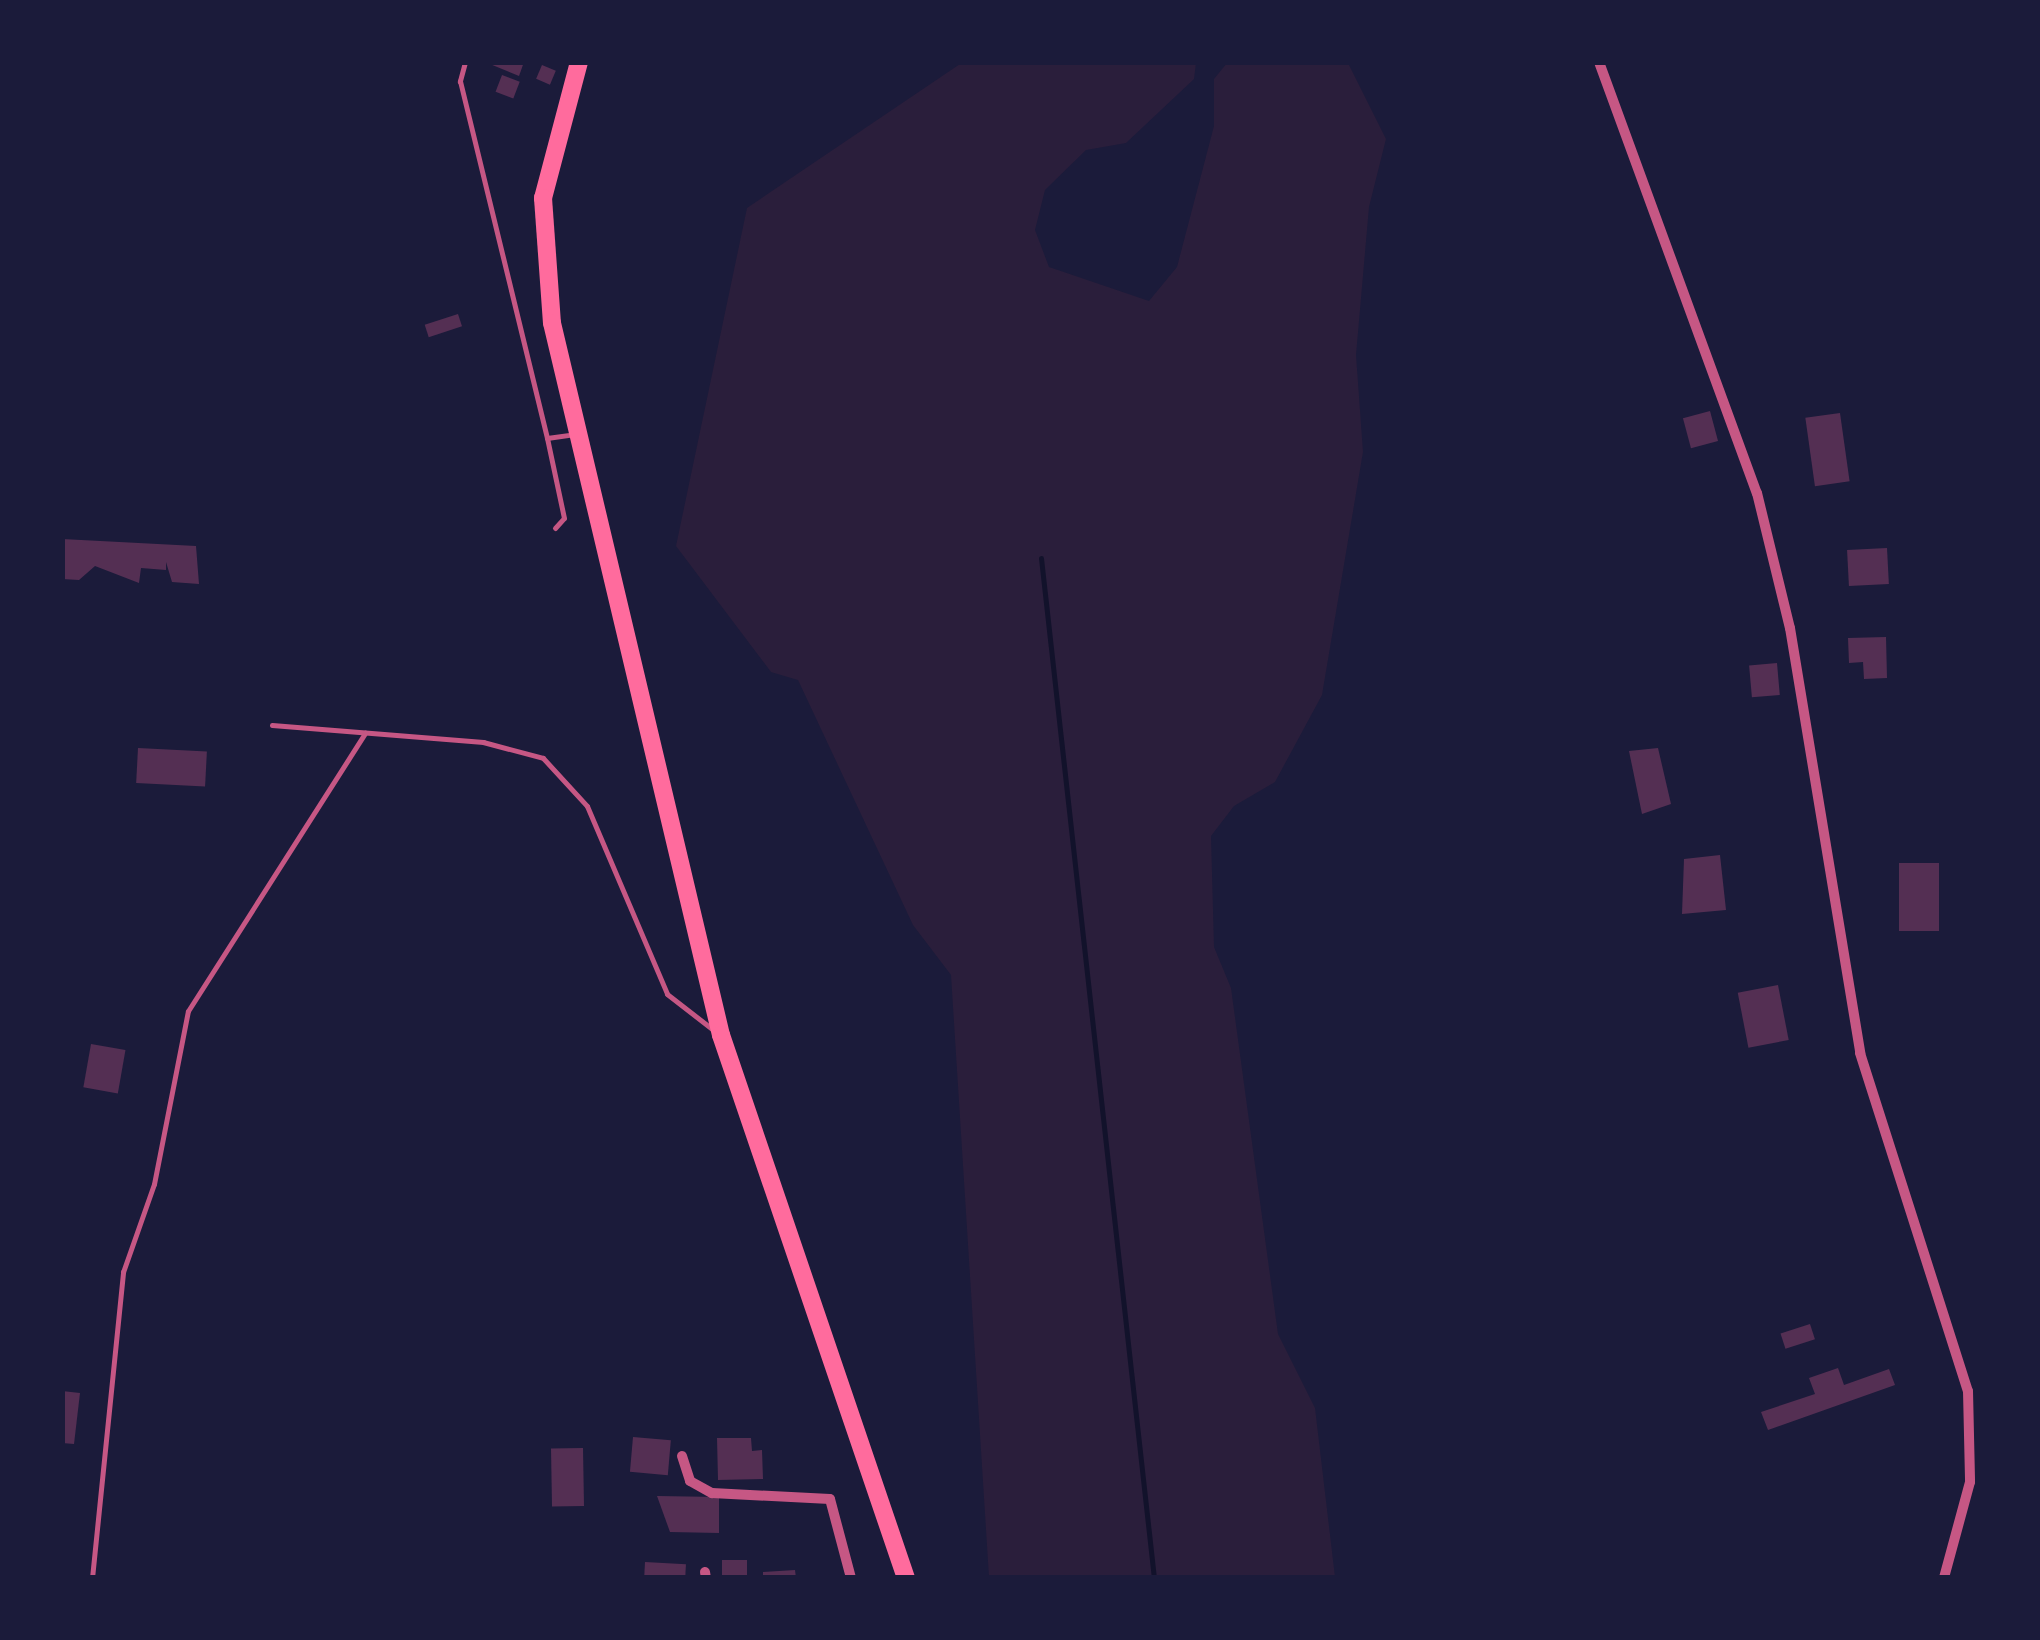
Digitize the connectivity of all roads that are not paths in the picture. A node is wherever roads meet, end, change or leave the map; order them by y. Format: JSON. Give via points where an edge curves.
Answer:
{"nodes":[{"id":1,"x":465,"y":62,"type":"edge"},
{"id":2,"x":580,"y":62,"type":"edge"},
{"id":3,"x":1599,"y":62,"type":"edge"},
{"id":4,"x":578,"y":434,"type":"junction"},
{"id":5,"x":547,"y":438,"type":"junction"},
{"id":6,"x":555,"y":528,"type":"dead end"},
{"id":7,"x":272,"y":725,"type":"dead end"},
{"id":8,"x":365,"y":732,"type":"junction"},
{"id":9,"x":720,"y":1034,"type":"junction"},
{"id":10,"x":682,"y":1456,"type":"dead end"},
{"id":11,"x":92,"y":1578,"type":"edge"},
{"id":12,"x":850,"y":1578,"type":"edge"},
{"id":13,"x":906,"y":1578,"type":"edge"},
{"id":14,"x":1944,"y":1578,"type":"edge"}],
"edges":[{"from":1,"to":5,"type":"lane","via":[[460,82]]},
{"from":2,"to":4,"type":"main road","via":[[553,136],[542,217],[549,302]]},
{"from":3,"to":14,"type":"street","via":[[1758,494],[1790,628],[1860,1053],[1968,1391],[1970,1482]]},
{"from":4,"to":5,"type":"lane"},
{"from":4,"to":9,"type":"main road"},
{"from":5,"to":6,"type":"lane","via":[[564,518]]},
{"from":7,"to":8,"type":"lane"},
{"from":8,"to":9,"type":"lane","via":[[502,745],[560,770],[587,806],[667,994]]},
{"from":8,"to":11,"type":"lane","via":[[188,1012],[154,1184],[122,1272]]},
{"from":9,"to":13,"type":"main road"},
{"from":10,"to":12,"type":"street","via":[[690,1481],[712,1493],[830,1499]]}]}
